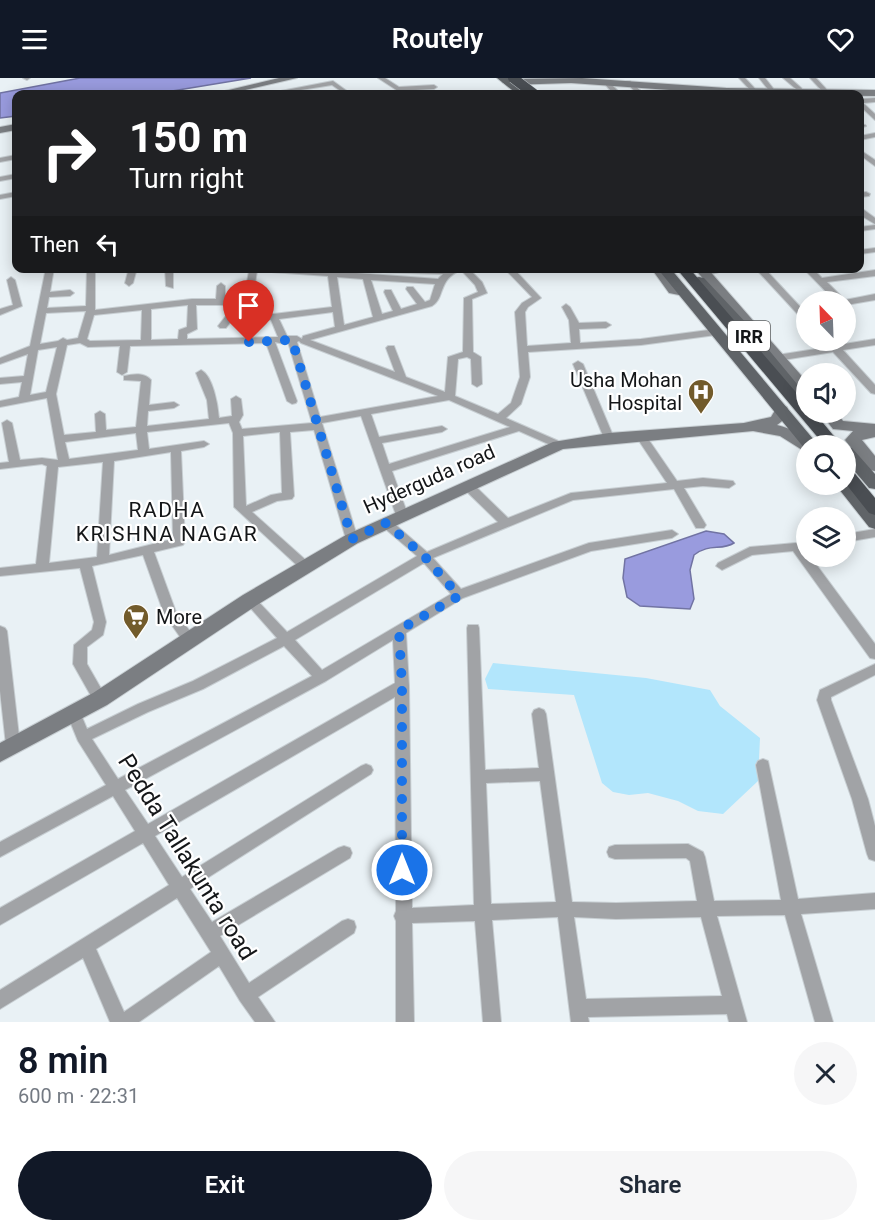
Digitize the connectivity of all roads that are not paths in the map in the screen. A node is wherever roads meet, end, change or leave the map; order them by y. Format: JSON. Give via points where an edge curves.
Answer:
{"nodes":[{"id":1,"x":292,"y":78,"type":"edge"},
{"id":2,"x":381,"y":78,"type":"edge"},
{"id":3,"x":742,"y":78,"type":"edge"},
{"id":4,"x":762,"y":78,"type":"edge"},
{"id":5,"x":786,"y":78,"type":"edge"},
{"id":6,"x":813,"y":78,"type":"edge"},
{"id":7,"x":512,"y":79,"type":"edge"},
{"id":8,"x":330,"y":80,"type":"edge"},
{"id":9,"x":603,"y":80,"type":"edge"},
{"id":10,"x":628,"y":82,"type":"junction"},
{"id":11,"x":434,"y":87,"type":"dead end"},
{"id":12,"x":249,"y":90,"type":"edge"},
{"id":13,"x":286,"y":90,"type":"edge"},
{"id":14,"x":342,"y":90,"type":"edge"},
{"id":15,"x":528,"y":90,"type":"edge"},
{"id":16,"x":532,"y":90,"type":"edge"},
{"id":17,"x":637,"y":90,"type":"edge"},
{"id":18,"x":686,"y":90,"type":"edge"},
{"id":19,"x":752,"y":90,"type":"edge"},
{"id":20,"x":776,"y":90,"type":"edge"},
{"id":21,"x":800,"y":90,"type":"edge"},
{"id":22,"x":824,"y":90,"type":"edge"},
{"id":23,"x":864,"y":106,"type":"edge"},
{"id":24,"x":875,"y":117,"type":"edge"},
{"id":25,"x":49,"y":273,"type":"edge"},
{"id":26,"x":91,"y":273,"type":"edge"},
{"id":27,"x":132,"y":273,"type":"edge"},
{"id":28,"x":169,"y":273,"type":"edge"},
{"id":29,"x":250,"y":273,"type":"edge"},
{"id":30,"x":305,"y":273,"type":"edge"},
{"id":31,"x":416,"y":273,"type":"edge"},
{"id":32,"x":449,"y":273,"type":"edge"},
{"id":33,"x":453,"y":273,"type":"edge"},
{"id":34,"x":513,"y":273,"type":"edge"},
{"id":35,"x":661,"y":273,"type":"edge"},
{"id":36,"x":667,"y":273,"type":"edge"},
{"id":37,"x":678,"y":273,"type":"edge"},
{"id":38,"x":686,"y":273,"type":"edge"},
{"id":39,"x":693,"y":273,"type":"edge"},
{"id":40,"x":703,"y":273,"type":"edge"},
{"id":41,"x":764,"y":273,"type":"edge"},
{"id":42,"x":812,"y":273,"type":"edge"},
{"id":43,"x":875,"y":273,"type":"edge"},
{"id":44,"x":332,"y":275,"type":"junction"},
{"id":45,"x":366,"y":276,"type":"junction"},
{"id":46,"x":11,"y":280,"type":"dead end"},
{"id":47,"x":819,"y":281,"type":"junction"},
{"id":48,"x":129,"y":283,"type":"dead end"},
{"id":49,"x":170,"y":286,"type":"dead end"},
{"id":50,"x":221,"y":286,"type":"dead end"},
{"id":51,"x":410,"y":289,"type":"dead end"},
{"id":52,"x":831,"y":291,"type":"edge"},
{"id":53,"x":70,"y":292,"type":"dead end"},
{"id":54,"x":388,"y":292,"type":"dead end"},
{"id":55,"x":684,"y":294,"type":"junction"},
{"id":56,"x":45,"y":295,"type":"junction"},
{"id":57,"x":874,"y":299,"type":"edge"},
{"id":58,"x":856,"y":301,"type":"edge"},
{"id":59,"x":192,"y":302,"type":"junction"},
{"id":60,"x":220,"y":303,"type":"junction"},
{"id":61,"x":248,"y":304,"type":"junction"},
{"id":62,"x":423,"y":306,"type":"junction"},
{"id":63,"x":147,"y":307,"type":"junction"},
{"id":64,"x":566,"y":307,"type":"dead end"},
{"id":65,"x":796,"y":307,"type":"edge"},
{"id":66,"x":337,"y":309,"type":"junction"},
{"id":67,"x":41,"y":311,"type":"junction"},
{"id":68,"x":90,"y":311,"type":"junction"},
{"id":69,"x":0,"y":312,"type":"edge"},
{"id":70,"x":398,"y":312,"type":"junction"},
{"id":71,"x":378,"y":316,"type":"junction"},
{"id":72,"x":273,"y":317,"type":"junction"},
{"id":73,"x":606,"y":325,"type":"dead end"},
{"id":74,"x":223,"y":326,"type":"dead end"},
{"id":75,"x":575,"y":326,"type":"junction"},
{"id":76,"x":339,"y":327,"type":"junction"},
{"id":77,"x":716,"y":332,"type":"junction"},
{"id":78,"x":82,"y":340,"type":"junction"},
{"id":79,"x":297,"y":340,"type":"junction"},
{"id":80,"x":63,"y":341,"type":"junction"},
{"id":81,"x":270,"y":342,"type":"junction"},
{"id":82,"x":875,"y":342,"type":"edge"},
{"id":83,"x":146,"y":343,"type":"junction"},
{"id":84,"x":125,"y":344,"type":"junction"},
{"id":85,"x":180,"y":345,"type":"junction"},
{"id":86,"x":856,"y":345,"type":"edge"},
{"id":87,"x":576,"y":346,"type":"junction"},
{"id":88,"x":34,"y":348,"type":"junction"},
{"id":89,"x":391,"y":348,"type":"dead end"},
{"id":90,"x":522,"y":349,"type":"junction"},
{"id":91,"x":823,"y":351,"type":"edge"},
{"id":92,"x":838,"y":351,"type":"edge"},
{"id":93,"x":468,"y":354,"type":"junction"},
{"id":94,"x":777,"y":358,"type":"junction"},
{"id":95,"x":0,"y":361,"type":"edge"},
{"id":96,"x":578,"y":364,"type":"dead end"},
{"id":97,"x":201,"y":373,"type":"dead end"},
{"id":98,"x":29,"y":378,"type":"junction"},
{"id":99,"x":402,"y":379,"type":"junction"},
{"id":100,"x":796,"y":379,"type":"edge"},
{"id":101,"x":0,"y":381,"type":"edge"},
{"id":102,"x":477,"y":384,"type":"dead end"},
{"id":103,"x":875,"y":391,"type":"edge"},
{"id":104,"x":796,"y":393,"type":"edge"},
{"id":105,"x":51,"y":394,"type":"junction"},
{"id":106,"x":450,"y":397,"type":"junction"},
{"id":107,"x":24,"y":399,"type":"junction"},
{"id":108,"x":236,"y":399,"type":"dead end"},
{"id":109,"x":292,"y":401,"type":"dead end"},
{"id":110,"x":0,"y":404,"type":"edge"},
{"id":111,"x":174,"y":405,"type":"dead end"},
{"id":112,"x":143,"y":409,"type":"junction"},
{"id":113,"x":782,"y":410,"type":"junction"},
{"id":114,"x":365,"y":412,"type":"junction"},
{"id":115,"x":100,"y":414,"type":"dead end"},
{"id":116,"x":498,"y":419,"type":"junction"},
{"id":117,"x":235,"y":420,"type":"junction"},
{"id":118,"x":213,"y":421,"type":"junction"},
{"id":119,"x":7,"y":423,"type":"dead end"},
{"id":120,"x":822,"y":423,"type":"edge"},
{"id":121,"x":836,"y":423,"type":"edge"},
{"id":122,"x":317,"y":424,"type":"junction"},
{"id":123,"x":875,"y":427,"type":"edge"},
{"id":124,"x":518,"y":428,"type":"junction"},
{"id":125,"x":744,"y":428,"type":"junction"},
{"id":126,"x":141,"y":429,"type":"junction"},
{"id":127,"x":285,"y":429,"type":"junction"},
{"id":128,"x":442,"y":429,"type":"dead end"},
{"id":129,"x":875,"y":432,"type":"edge"},
{"id":130,"x":238,"y":433,"type":"junction"},
{"id":131,"x":100,"y":435,"type":"junction"},
{"id":132,"x":640,"y":435,"type":"junction"},
{"id":133,"x":802,"y":435,"type":"edge"},
{"id":134,"x":813,"y":435,"type":"edge"},
{"id":135,"x":825,"y":435,"type":"edge"},
{"id":136,"x":832,"y":435,"type":"edge"},
{"id":137,"x":796,"y":436,"type":"edge"},
{"id":138,"x":609,"y":438,"type":"junction"},
{"id":139,"x":60,"y":440,"type":"junction"},
{"id":140,"x":376,"y":441,"type":"junction"},
{"id":141,"x":204,"y":444,"type":"dead end"},
{"id":142,"x":559,"y":445,"type":"junction"},
{"id":143,"x":176,"y":448,"type":"junction"},
{"id":144,"x":144,"y":453,"type":"junction"},
{"id":145,"x":109,"y":458,"type":"junction"},
{"id":146,"x":856,"y":462,"type":"edge"},
{"id":147,"x":59,"y":463,"type":"junction"},
{"id":148,"x":15,"y":464,"type":"junction"},
{"id":149,"x":0,"y":466,"type":"edge"},
{"id":150,"x":875,"y":466,"type":"edge"},
{"id":151,"x":386,"y":469,"type":"junction"},
{"id":152,"x":856,"y":471,"type":"edge"},
{"id":153,"x":729,"y":484,"type":"dead end"},
{"id":154,"x":875,"y":484,"type":"edge"},
{"id":155,"x":675,"y":485,"type":"junction"},
{"id":156,"x":468,"y":486,"type":"junction"},
{"id":157,"x":856,"y":486,"type":"edge"},
{"id":158,"x":875,"y":493,"type":"edge"},
{"id":159,"x":846,"y":495,"type":"edge"},
{"id":160,"x":852,"y":495,"type":"edge"},
{"id":161,"x":875,"y":509,"type":"edge"},
{"id":162,"x":244,"y":511,"type":"junction"},
{"id":163,"x":394,"y":519,"type":"junction"},
{"id":164,"x":875,"y":523,"type":"edge"},
{"id":165,"x":507,"y":524,"type":"junction"},
{"id":166,"x":700,"y":525,"type":"dead end"},
{"id":167,"x":875,"y":532,"type":"edge"},
{"id":168,"x":672,"y":534,"type":"dead end"},
{"id":169,"x":856,"y":536,"type":"edge"},
{"id":170,"x":352,"y":539,"type":"junction"},
{"id":171,"x":796,"y":547,"type":"edge"},
{"id":172,"x":147,"y":550,"type":"junction"},
{"id":173,"x":425,"y":557,"type":"junction"},
{"id":174,"x":103,"y":561,"type":"junction"},
{"id":175,"x":85,"y":563,"type":"junction"},
{"id":176,"x":305,"y":566,"type":"junction"},
{"id":177,"x":722,"y":566,"type":"dead end"},
{"id":178,"x":42,"y":567,"type":"junction"},
{"id":179,"x":816,"y":567,"type":"edge"},
{"id":180,"x":0,"y":572,"type":"edge"},
{"id":181,"x":459,"y":596,"type":"junction"},
{"id":182,"x":250,"y":600,"type":"junction"},
{"id":183,"x":472,"y":628,"type":"dead end"},
{"id":184,"x":399,"y":630,"type":"junction"},
{"id":185,"x":0,"y":631,"type":"edge"},
{"id":186,"x":286,"y":639,"type":"junction"},
{"id":187,"x":190,"y":641,"type":"junction"},
{"id":188,"x":875,"y":654,"type":"edge"},
{"id":189,"x":875,"y":669,"type":"edge"},
{"id":190,"x":321,"y":677,"type":"junction"},
{"id":191,"x":402,"y":686,"type":"junction"},
{"id":192,"x":100,"y":699,"type":"junction"},
{"id":193,"x":74,"y":714,"type":"junction"},
{"id":194,"x":539,"y":714,"type":"dead end"},
{"id":195,"x":84,"y":737,"type":"junction"},
{"id":196,"x":7,"y":749,"type":"edge"},
{"id":197,"x":763,"y":765,"type":"dead end"},
{"id":198,"x":366,"y":770,"type":"dead end"},
{"id":199,"x":547,"y":774,"type":"junction"},
{"id":200,"x":479,"y":777,"type":"junction"},
{"id":201,"x":115,"y":787,"type":"junction"},
{"id":202,"x":146,"y":834,"type":"junction"},
{"id":203,"x":0,"y":850,"type":"edge"},
{"id":204,"x":344,"y":852,"type":"dead end"},
{"id":205,"x":615,"y":852,"type":"dead end"},
{"id":206,"x":875,"y":854,"type":"edge"},
{"id":207,"x":180,"y":887,"type":"junction"},
{"id":208,"x":875,"y":901,"type":"edge"},
{"id":209,"x":791,"y":907,"type":"junction"},
{"id":210,"x":566,"y":909,"type":"junction"},
{"id":211,"x":707,"y":909,"type":"junction"},
{"id":212,"x":483,"y":914,"type":"junction"},
{"id":213,"x":402,"y":916,"type":"junction"},
{"id":214,"x":0,"y":917,"type":"edge"},
{"id":215,"x":348,"y":927,"type":"dead end"},
{"id":216,"x":209,"y":933,"type":"junction"},
{"id":217,"x":86,"y":945,"type":"junction"},
{"id":218,"x":221,"y":955,"type":"junction"},
{"id":219,"x":246,"y":995,"type":"junction"},
{"id":220,"x":0,"y":1000,"type":"edge"},
{"id":221,"x":736,"y":1014,"type":"edge"},
{"id":222,"x":579,"y":1015,"type":"edge"},
{"id":223,"x":119,"y":1022,"type":"edge"},
{"id":224,"x":124,"y":1022,"type":"edge"},
{"id":225,"x":266,"y":1022,"type":"edge"},
{"id":226,"x":405,"y":1022,"type":"edge"},
{"id":227,"x":492,"y":1022,"type":"edge"},
{"id":228,"x":824,"y":1022,"type":"edge"}],
"edges":[{"from":1,"to":12,"type":"street"},
{"from":2,"to":11,"type":"street","via":[[398,89]]},
{"from":3,"to":19,"type":"street"},
{"from":4,"to":20,"type":"street"},
{"from":5,"to":21,"type":"street"},
{"from":6,"to":22,"type":"street"},
{"from":7,"to":9,"type":"street"},
{"from":7,"to":15,"type":"highway","bridge":true},
{"from":7,"to":16,"type":"main road"},
{"from":8,"to":13,"type":"street"},
{"from":8,"to":14,"type":"street"},
{"from":9,"to":10,"type":"street"},
{"from":10,"to":17,"type":"street"},
{"from":10,"to":18,"type":"street"},
{"from":23,"to":24,"type":"street"},
{"from":25,"to":56,"type":"street"},
{"from":26,"to":68,"type":"street"},
{"from":27,"to":48,"type":"street"},
{"from":28,"to":49,"type":"street"},
{"from":29,"to":61,"type":"street"},
{"from":30,"to":44,"type":"street"},
{"from":31,"to":45,"type":"street"},
{"from":32,"to":62,"type":"street","via":[[434,301]]},
{"from":33,"to":93,"type":"street","via":[[483,291],[468,298]]},
{"from":34,"to":90,"type":"street","via":[[537,298],[520,312]]},
{"from":35,"to":55,"type":"street","via":[[674,290]]},
{"from":36,"to":55,"type":"main road","number":"IRR"},
{"from":37,"to":134,"type":"highway"},
{"from":38,"to":135,"type":"highway"},
{"from":39,"to":104,"type":"main road","number":"IRR"},
{"from":40,"to":94,"type":"street"},
{"from":41,"to":65,"type":"street"},
{"from":42,"to":47,"type":"street"},
{"from":43,"to":47,"type":"street"},
{"from":44,"to":45,"type":"street"},
{"from":44,"to":66,"type":"street"},
{"from":45,"to":71,"type":"street"},
{"from":46,"to":69,"type":"street","via":[[18,306]]},
{"from":47,"to":52,"type":"street"},
{"from":50,"to":60,"type":"street"},
{"from":51,"to":62,"type":"street"},
{"from":53,"to":56,"type":"street"},
{"from":54,"to":70,"type":"street"},
{"from":55,"to":77,"type":"main road","number":"IRR"},
{"from":56,"to":67,"type":"street"},
{"from":57,"to":58,"type":"street"},
{"from":59,"to":60,"type":"street"},
{"from":59,"to":63,"type":"street"},
{"from":59,"to":85,"type":"street","via":[[192,329],[182,332]]},
{"from":60,"to":61,"type":"street"},
{"from":61,"to":72,"type":"street","via":[[251,313]]},
{"from":61,"to":74,"type":"street","via":[[236,310]]},
{"from":62,"to":70,"type":"street"},
{"from":63,"to":68,"type":"street"},
{"from":63,"to":83,"type":"street"},
{"from":64,"to":75,"type":"street"},
{"from":66,"to":72,"type":"street"},
{"from":66,"to":76,"type":"street"},
{"from":67,"to":68,"type":"street"},
{"from":67,"to":88,"type":"street"},
{"from":68,"to":78,"type":"street"},
{"from":70,"to":71,"type":"street"},
{"from":71,"to":76,"type":"street"},
{"from":72,"to":79,"type":"street"},
{"from":73,"to":75,"type":"street"},
{"from":75,"to":87,"type":"street"},
{"from":76,"to":79,"type":"street"},
{"from":77,"to":87,"type":"street"},
{"from":77,"to":113,"type":"main road","number":"IRR"},
{"from":78,"to":80,"type":"street"},
{"from":78,"to":84,"type":"street","via":[[88,344]]},
{"from":79,"to":81,"type":"street"},
{"from":79,"to":99,"type":"street"},
{"from":79,"to":122,"type":"street"},
{"from":80,"to":88,"type":"street"},
{"from":80,"to":105,"type":"street"},
{"from":81,"to":85,"type":"street"},
{"from":81,"to":109,"type":"street"},
{"from":82,"to":86,"type":"street"},
{"from":83,"to":84,"type":"street"},
{"from":83,"to":85,"type":"street"},
{"from":84,"to":112,"type":"street","via":[[124,375],[145,377]]},
{"from":87,"to":90,"type":"street"},
{"from":88,"to":95,"type":"street"},
{"from":88,"to":98,"type":"street"},
{"from":89,"to":99,"type":"street"},
{"from":90,"to":116,"type":"street","via":[[525,377],[520,397]]},
{"from":91,"to":94,"type":"street"},
{"from":92,"to":103,"type":"street"},
{"from":93,"to":102,"type":"street","via":[[476,357]]},
{"from":93,"to":106,"type":"street","via":[[453,357]]},
{"from":94,"to":100,"type":"street"},
{"from":96,"to":138,"type":"street"},
{"from":97,"to":118,"type":"street","via":[[212,400]]},
{"from":98,"to":101,"type":"street"},
{"from":98,"to":107,"type":"street"},
{"from":99,"to":106,"type":"street"},
{"from":105,"to":107,"type":"street"},
{"from":105,"to":139,"type":"street"},
{"from":106,"to":114,"type":"street"},
{"from":106,"to":116,"type":"street"},
{"from":107,"to":110,"type":"street"},
{"from":108,"to":117,"type":"street"},
{"from":111,"to":112,"type":"street"},
{"from":112,"to":126,"type":"street"},
{"from":113,"to":125,"type":"street","name":"Hyderguda road","via":[[776,420]]},
{"from":113,"to":133,"type":"main road","number":"IRR"},
{"from":114,"to":122,"type":"street"},
{"from":114,"to":140,"type":"street"},
{"from":115,"to":131,"type":"street"},
{"from":116,"to":124,"type":"street"},
{"from":117,"to":118,"type":"street"},
{"from":117,"to":130,"type":"street"},
{"from":118,"to":126,"type":"street"},
{"from":119,"to":148,"type":"street"},
{"from":120,"to":136,"type":"main road"},
{"from":121,"to":123,"type":"street"},
{"from":122,"to":127,"type":"street"},
{"from":122,"to":170,"type":"street"},
{"from":124,"to":142,"type":"street"},
{"from":124,"to":151,"type":"street"},
{"from":125,"to":132,"type":"street","name":"Hyderguda road"},
{"from":125,"to":137,"type":"street"},
{"from":126,"to":131,"type":"street"},
{"from":126,"to":144,"type":"street"},
{"from":127,"to":130,"type":"street"},
{"from":127,"to":162,"type":"street","via":[[288,496]]},
{"from":128,"to":140,"type":"street"},
{"from":129,"to":150,"type":"street","via":[[859,434],[853,440]]},
{"from":130,"to":162,"type":"street","via":[[240,507]]},
{"from":131,"to":139,"type":"street"},
{"from":132,"to":138,"type":"street","name":"Hyderguda road"},
{"from":132,"to":155,"type":"street"},
{"from":138,"to":142,"type":"street","name":"Hyderguda road"},
{"from":139,"to":147,"type":"street"},
{"from":140,"to":151,"type":"street"},
{"from":141,"to":143,"type":"street"},
{"from":142,"to":156,"type":"street","name":"Hyderguda road"},
{"from":143,"to":144,"type":"street"},
{"from":143,"to":172,"type":"street","via":[[179,542]]},
{"from":144,"to":145,"type":"street"},
{"from":145,"to":147,"type":"street"},
{"from":145,"to":174,"type":"street"},
{"from":146,"to":154,"type":"main road"},
{"from":147,"to":148,"type":"street","via":[[42,460]]},
{"from":147,"to":178,"type":"street"},
{"from":148,"to":149,"type":"street"},
{"from":151,"to":163,"type":"street"},
{"from":152,"to":158,"type":"highway"},
{"from":153,"to":155,"type":"street"},
{"from":155,"to":165,"type":"street","via":[[571,497]]},
{"from":155,"to":166,"type":"street"},
{"from":156,"to":163,"type":"street","name":"Hyderguda road"},
{"from":156,"to":165,"type":"street"},
{"from":157,"to":161,"type":"highway"},
{"from":159,"to":167,"type":"street"},
{"from":160,"to":164,"type":"main road"},
{"from":162,"to":176,"type":"street"},
{"from":163,"to":170,"type":"street","name":"Hyderguda road"},
{"from":163,"to":173,"type":"street"},
{"from":165,"to":173,"type":"street"},
{"from":167,"to":169,"type":"street"},
{"from":168,"to":181,"type":"street","via":[[590,547]]},
{"from":170,"to":176,"type":"street","name":"Hyderguda road"},
{"from":171,"to":177,"type":"street","via":[[750,551]]},
{"from":172,"to":174,"type":"street"},
{"from":172,"to":187,"type":"street","via":[[170,614]]},
{"from":173,"to":181,"type":"street"},
{"from":173,"to":186,"type":"street"},
{"from":174,"to":175,"type":"street"},
{"from":175,"to":178,"type":"street"},
{"from":175,"to":192,"type":"street","via":[[100,622],[98,632],[81,645],[80,664]]},
{"from":176,"to":182,"type":"street","name":"Hyderguda road"},
{"from":178,"to":180,"type":"street"},
{"from":179,"to":188,"type":"street"},
{"from":181,"to":184,"type":"street"},
{"from":182,"to":186,"type":"street"},
{"from":182,"to":187,"type":"street","name":"Hyderguda road"},
{"from":183,"to":200,"type":"street"},
{"from":184,"to":190,"type":"street"},
{"from":184,"to":191,"type":"street"},
{"from":185,"to":196,"type":"street"},
{"from":186,"to":190,"type":"street"},
{"from":186,"to":195,"type":"street"},
{"from":187,"to":192,"type":"street","name":"Hyderguda road"},
{"from":189,"to":206,"type":"street","via":[[825,694],[824,700],[860,799]]},
{"from":190,"to":201,"type":"street"},
{"from":191,"to":202,"type":"street"},
{"from":191,"to":213,"type":"street"},
{"from":192,"to":193,"type":"street","name":"Hyderguda road"},
{"from":193,"to":195,"type":"street","name":"Pedda Tallakunta road"},
{"from":193,"to":196,"type":"street","name":"Hyderguda road"},
{"from":194,"to":199,"type":"street"},
{"from":195,"to":201,"type":"street","name":"Pedda Tallakunta road"},
{"from":197,"to":209,"type":"street"},
{"from":198,"to":207,"type":"street"},
{"from":199,"to":200,"type":"street"},
{"from":199,"to":210,"type":"street"},
{"from":200,"to":212,"type":"street"},
{"from":201,"to":202,"type":"street","name":"Pedda Tallakunta road"},
{"from":201,"to":203,"type":"street"},
{"from":202,"to":207,"type":"street","name":"Pedda Tallakunta road"},
{"from":202,"to":214,"type":"street"},
{"from":204,"to":216,"type":"street"},
{"from":205,"to":211,"type":"street","via":[[693,853]]},
{"from":207,"to":216,"type":"street","name":"Pedda Tallakunta road"},
{"from":207,"to":217,"type":"street"},
{"from":208,"to":209,"type":"street"},
{"from":209,"to":211,"type":"street"},
{"from":209,"to":228,"type":"street"},
{"from":210,"to":211,"type":"street"},
{"from":210,"to":212,"type":"street"},
{"from":210,"to":222,"type":"street"},
{"from":211,"to":221,"type":"street"},
{"from":212,"to":213,"type":"street"},
{"from":212,"to":227,"type":"street"},
{"from":213,"to":226,"type":"street"},
{"from":215,"to":219,"type":"street"},
{"from":216,"to":218,"type":"street","name":"Pedda Tallakunta road"},
{"from":217,"to":220,"type":"street"},
{"from":217,"to":223,"type":"street"},
{"from":218,"to":219,"type":"street","name":"Pedda Tallakunta road"},
{"from":218,"to":224,"type":"street"},
{"from":219,"to":225,"type":"street","name":"Pedda Tallakunta road"},
{"from":221,"to":222,"type":"street"}]}
